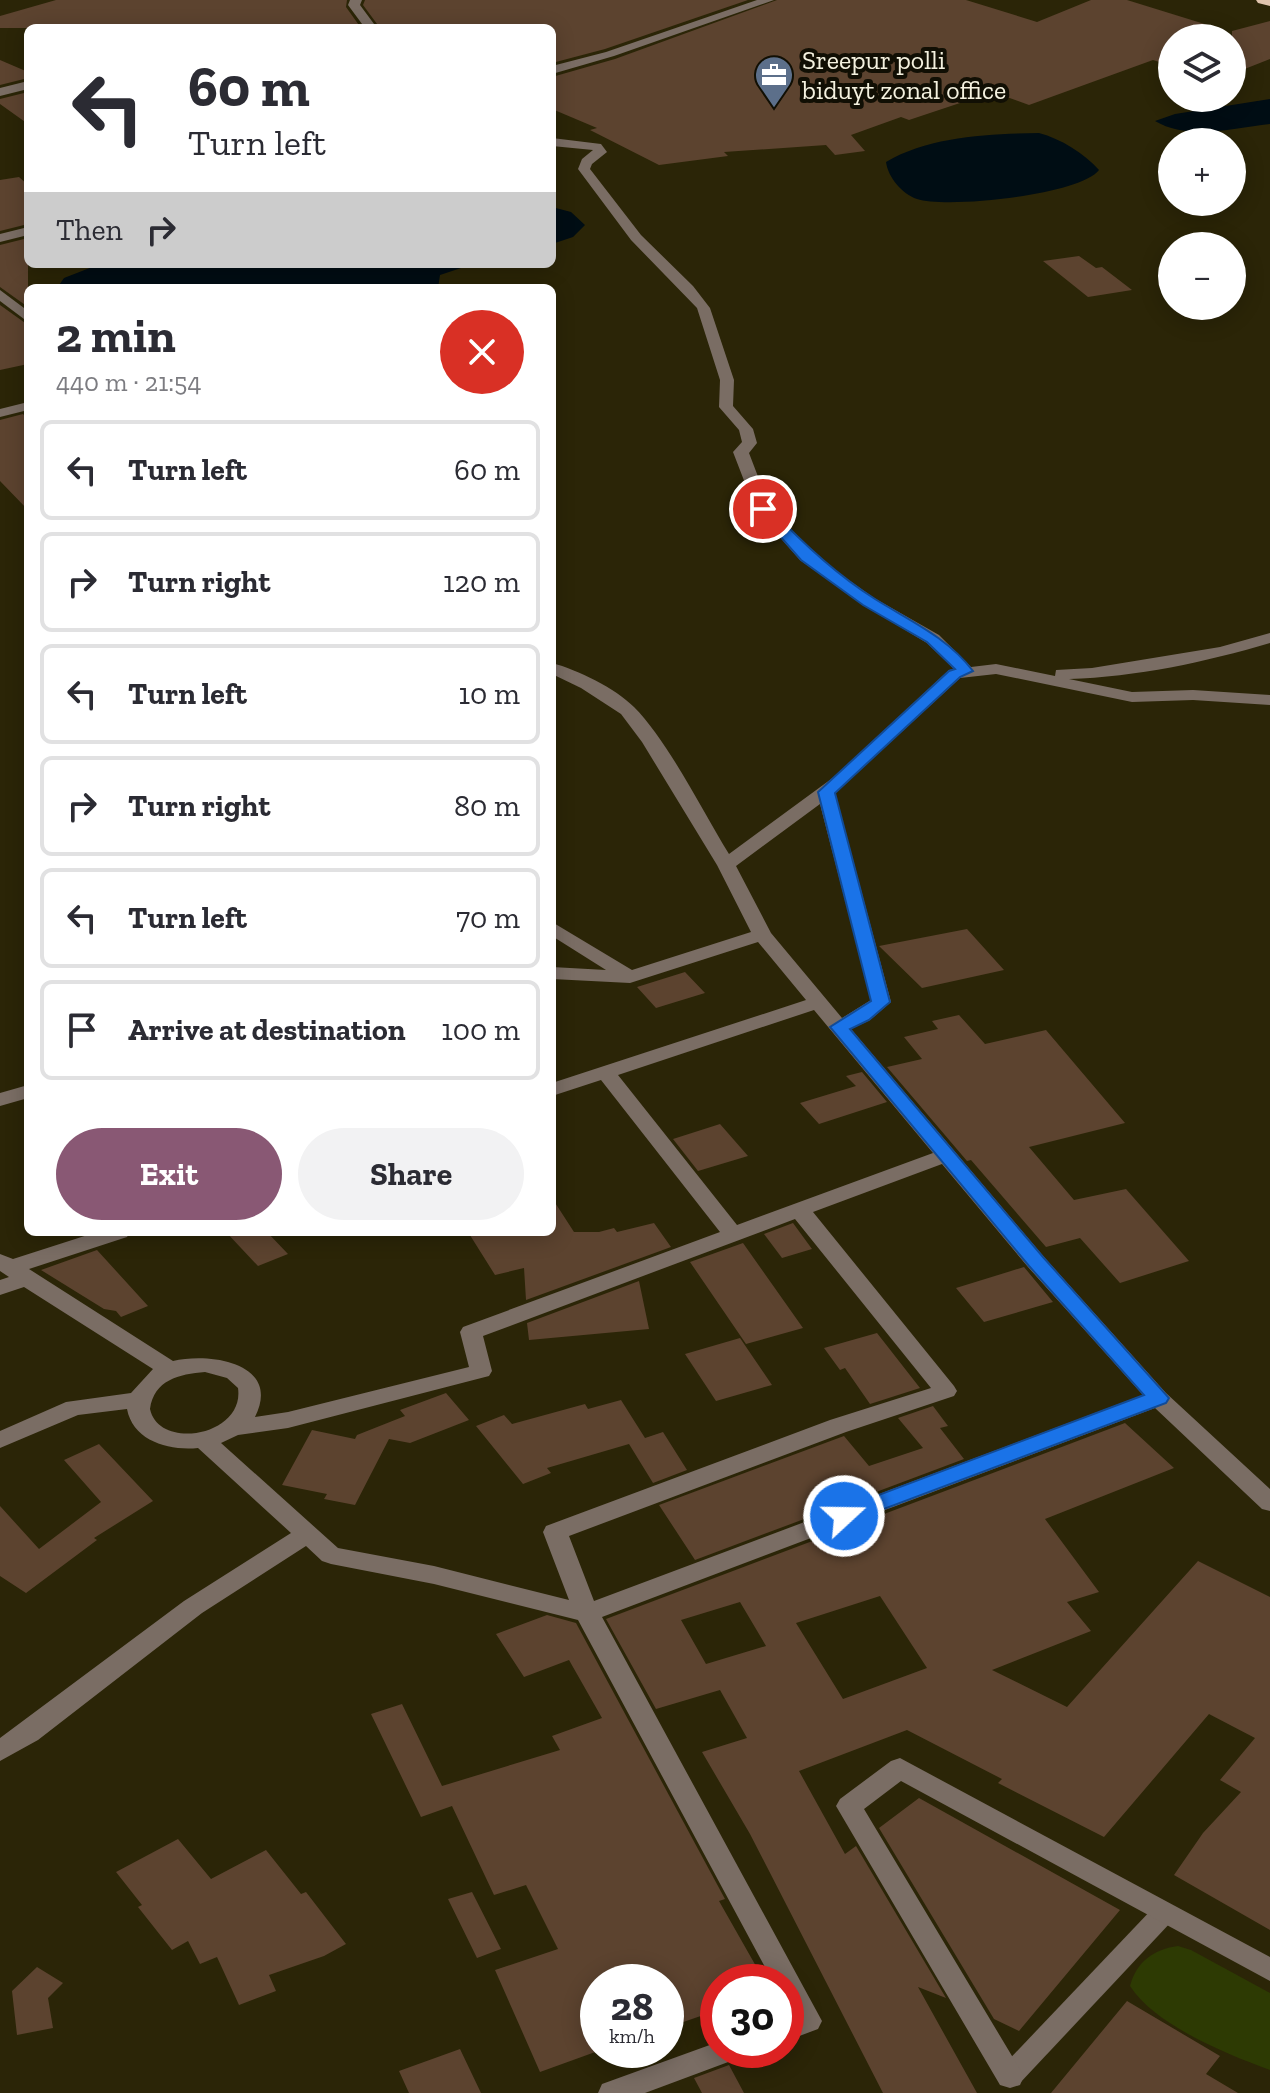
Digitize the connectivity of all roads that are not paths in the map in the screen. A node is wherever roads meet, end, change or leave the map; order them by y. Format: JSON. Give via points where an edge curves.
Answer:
{"nodes":[{"id":1,"x":356,"y":0,"type":"edge"},
{"id":2,"x":768,"y":0,"type":"edge"},
{"id":3,"x":1262,"y":0,"type":"edge"},
{"id":4,"x":1270,"y":2,"type":"edge"},
{"id":5,"x":368,"y":24,"type":"edge"},
{"id":6,"x":556,"y":69,"type":"edge"},
{"id":7,"x":24,"y":86,"type":"edge"},
{"id":8,"x":0,"y":92,"type":"edge"},
{"id":9,"x":556,"y":142,"type":"edge"},
{"id":10,"x":24,"y":232,"type":"edge"},
{"id":11,"x":0,"y":238,"type":"edge"},
{"id":12,"x":0,"y":294,"type":"edge"},
{"id":13,"x":24,"y":315,"type":"edge"},
{"id":14,"x":24,"y":407,"type":"edge"},
{"id":15,"x":0,"y":413,"type":"edge"},
{"id":16,"x":1270,"y":638,"type":"edge"},
{"id":17,"x":556,"y":670,"type":"edge"},
{"id":18,"x":966,"y":671,"type":"junction"},
{"id":19,"x":1032,"y":675,"type":"junction"},
{"id":20,"x":1270,"y":700,"type":"edge"},
{"id":21,"x":826,"y":792,"type":"junction"},
{"id":22,"x":726,"y":865,"type":"junction"},
{"id":23,"x":556,"y":931,"type":"edge"},
{"id":24,"x":762,"y":935,"type":"junction"},
{"id":25,"x":556,"y":973,"type":"edge"},
{"id":26,"x":630,"y":977,"type":"junction"},
{"id":27,"x":819,"y":1002,"type":"junction"},
{"id":28,"x":839,"y":1027,"type":"junction"},
{"id":29,"x":605,"y":1072,"type":"junction"},
{"id":30,"x":556,"y":1089,"type":"edge"},
{"id":31,"x":24,"y":1092,"type":"edge"},
{"id":32,"x":0,"y":1100,"type":"edge"},
{"id":33,"x":946,"y":1155,"type":"junction"},
{"id":34,"x":799,"y":1209,"type":"junction"},
{"id":35,"x":733,"y":1234,"type":"junction"},
{"id":36,"x":109,"y":1236,"type":"edge"},
{"id":37,"x":9,"y":1274,"type":"edge"},
{"id":38,"x":170,"y":1370,"type":"junction"},
{"id":39,"x":1158,"y":1398,"type":"junction"},
{"id":40,"x":138,"y":1400,"type":"junction"},
{"id":41,"x":237,"y":1427,"type":"junction"},
{"id":42,"x":0,"y":1440,"type":"edge"},
{"id":43,"x":204,"y":1441,"type":"junction"},
{"id":44,"x":1270,"y":1503,"type":"edge"},
{"id":45,"x":307,"y":1534,"type":"junction"},
{"id":46,"x":587,"y":1613,"type":"junction"},
{"id":47,"x":0,"y":1751,"type":"edge"},
{"id":48,"x":1163,"y":1914,"type":"junction"},
{"id":49,"x":777,"y":1964,"type":"edge"},
{"id":50,"x":1270,"y":1970,"type":"edge"},
{"id":51,"x":700,"y":2061,"type":"edge"},
{"id":52,"x":1010,"y":2076,"type":"joint"},
{"id":53,"x":612,"y":2093,"type":"edge"}],
"edges":[{"from":1,"to":5,"type":"street","via":[[354,5]]},
{"from":2,"to":6,"type":"street"},
{"from":3,"to":4,"type":"highway"},
{"from":7,"to":8,"type":"street"},
{"from":9,"to":18,"type":"street","via":[[597,147],[601,152],[584,169],[615,215],[688,289],[709,318],[728,373],[726,407],[746,429],[750,443],[741,452],[763,509],[806,557],[933,639]]},
{"from":10,"to":11,"type":"street"},
{"from":12,"to":13,"type":"street"},
{"from":14,"to":15,"type":"street"},
{"from":16,"to":19,"type":"street","via":[[1222,652],[1092,673]]},
{"from":17,"to":22,"type":"street","via":[[627,710]]},
{"from":18,"to":19,"type":"street"},
{"from":18,"to":21,"type":"street","via":[[955,674]]},
{"from":19,"to":20,"type":"street","via":[[1132,697]]},
{"from":21,"to":22,"type":"street"},
{"from":21,"to":28,"type":"street","via":[[881,1002]]},
{"from":22,"to":24,"type":"street"},
{"from":23,"to":26,"type":"street"},
{"from":24,"to":26,"type":"street"},
{"from":24,"to":27,"type":"street"},
{"from":25,"to":26,"type":"street"},
{"from":27,"to":28,"type":"street"},
{"from":27,"to":29,"type":"street"},
{"from":28,"to":33,"type":"street"},
{"from":29,"to":30,"type":"street"},
{"from":29,"to":35,"type":"street"},
{"from":31,"to":32,"type":"street"},
{"from":33,"to":34,"type":"street"},
{"from":33,"to":39,"type":"street"},
{"from":34,"to":35,"type":"street"},
{"from":34,"to":46,"type":"street","via":[[946,1391],[555,1532]]},
{"from":35,"to":41,"type":"street","via":[[471,1332],[481,1371],[288,1420]]},
{"from":36,"to":37,"type":"street"},
{"from":37,"to":38,"type":"street"},
{"from":38,"to":40,"type":"street","via":[[155,1378]]},
{"from":38,"to":41,"type":"street","via":[[222,1366],[247,1381],[253,1404]]},
{"from":39,"to":44,"type":"street"},
{"from":39,"to":46,"type":"street"},
{"from":40,"to":42,"type":"street","via":[[74,1408]]},
{"from":40,"to":43,"type":"street","via":[[137,1412],[153,1433],[177,1441]]},
{"from":41,"to":43,"type":"street"},
{"from":43,"to":45,"type":"street"},
{"from":45,"to":46,"type":"street","via":[[331,1555]]},
{"from":45,"to":47,"type":"street","via":[[193,1607]]},
{"from":46,"to":49,"type":"street"},
{"from":48,"to":50,"type":"street"},
{"from":48,"to":52,"type":"lane"},
{"from":48,"to":52,"type":"street","via":[[900,1768],[849,1806]]},
{"from":51,"to":53,"type":"street"}]}
